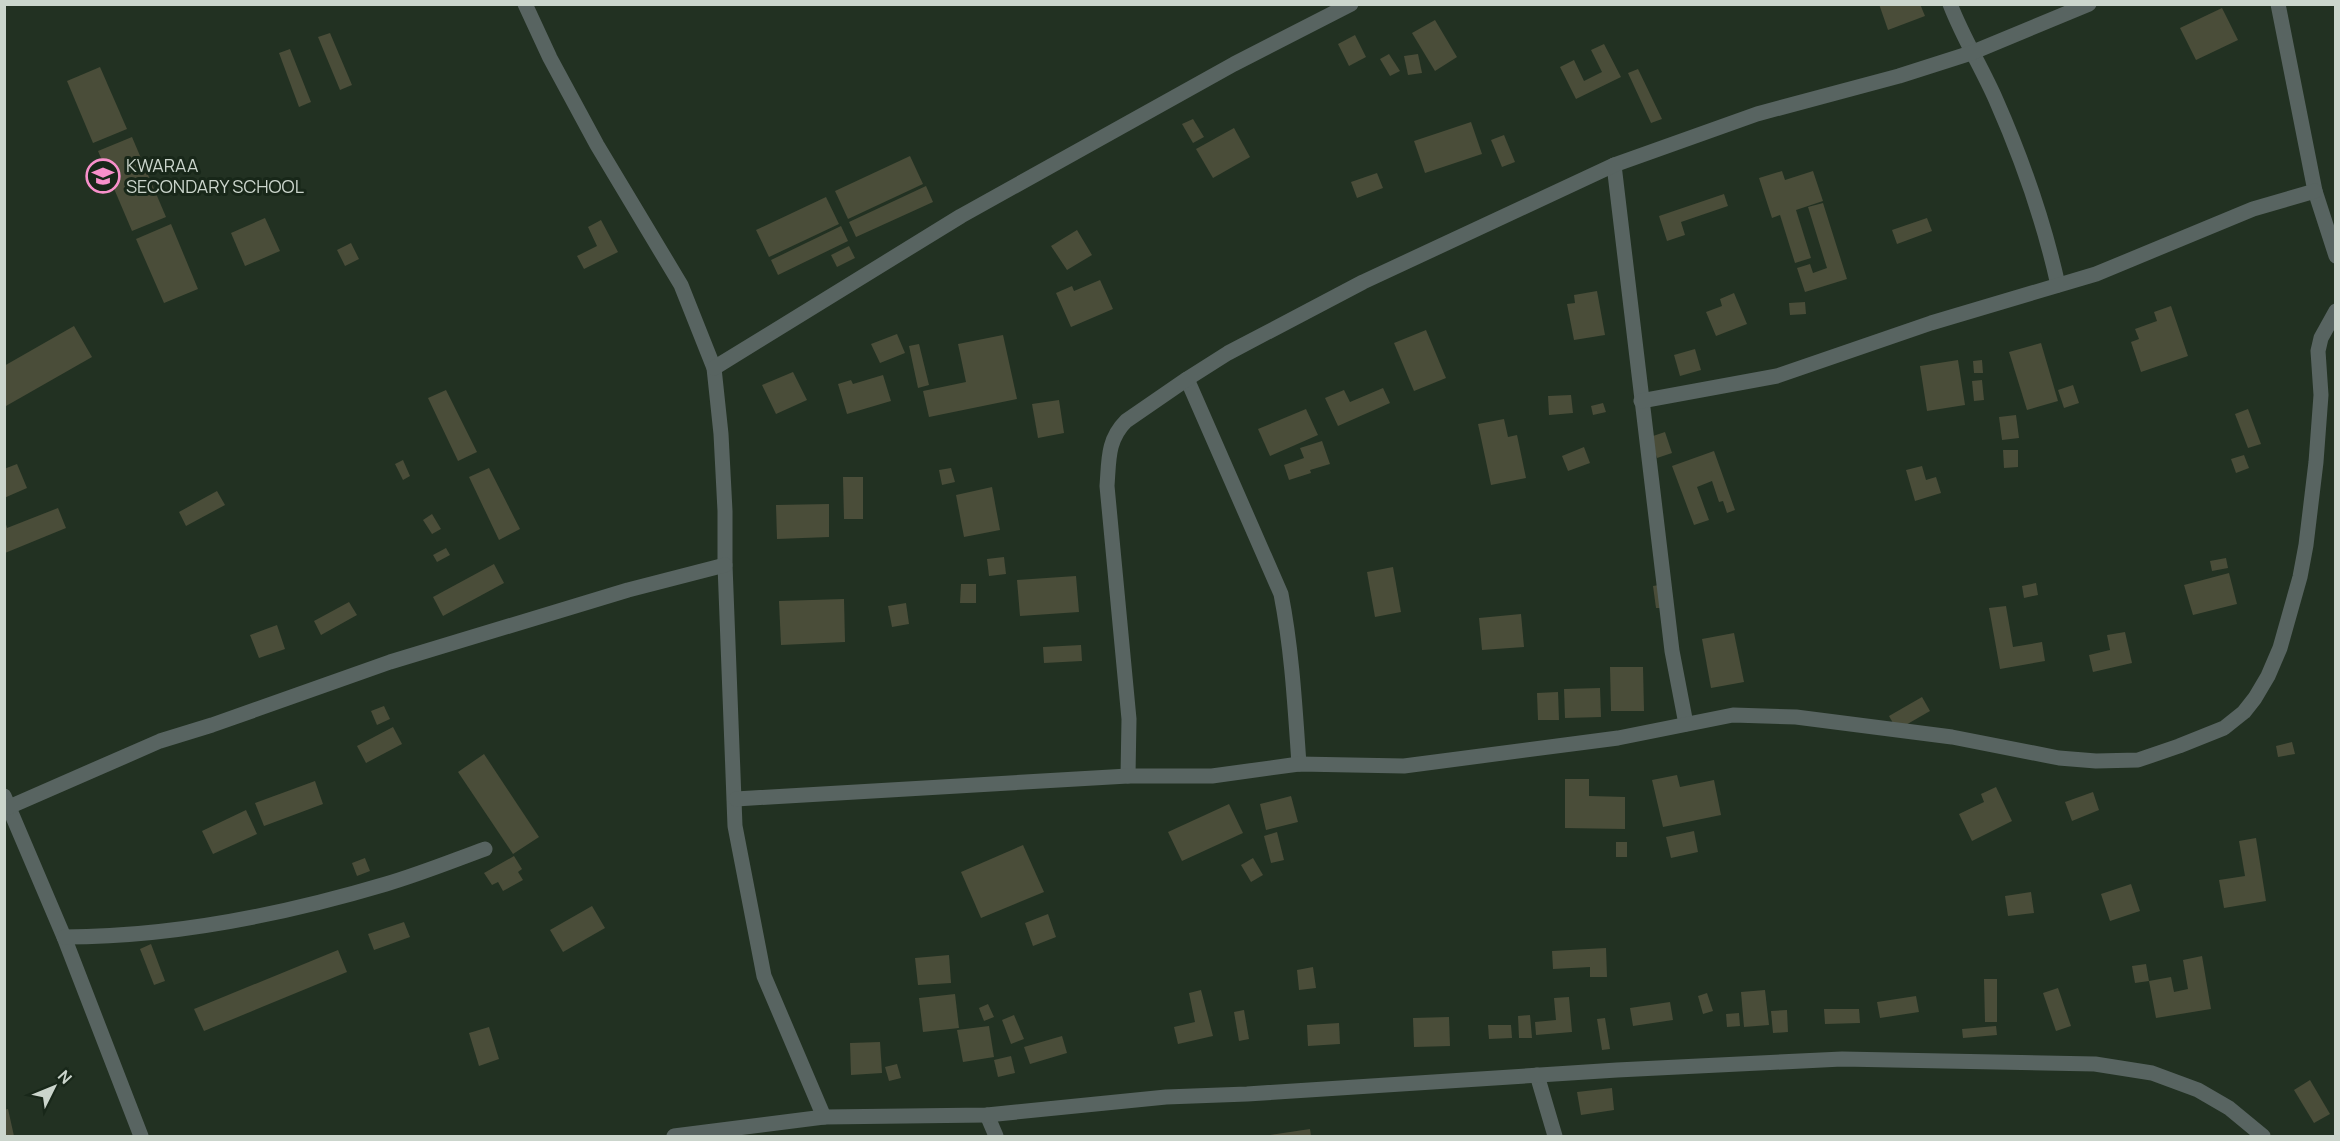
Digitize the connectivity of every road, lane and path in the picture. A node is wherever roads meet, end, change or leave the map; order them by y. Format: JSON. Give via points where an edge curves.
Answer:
{"nodes":[{"id":1,"x":525,"y":4,"type":"edge"},
{"id":2,"x":1351,"y":4,"type":"edge"},
{"id":3,"x":1950,"y":4,"type":"edge"},
{"id":4,"x":2089,"y":4,"type":"edge"},
{"id":5,"x":2278,"y":4,"type":"edge"},
{"id":6,"x":1971,"y":53,"type":"junction"},
{"id":7,"x":1614,"y":165,"type":"junction"},
{"id":8,"x":2315,"y":191,"type":"junction"},
{"id":9,"x":2336,"y":256,"type":"edge"},
{"id":10,"x":2058,"y":285,"type":"junction"},
{"id":11,"x":2336,"y":311,"type":"edge"},
{"id":12,"x":714,"y":368,"type":"junction"},
{"id":13,"x":1187,"y":379,"type":"junction"},
{"id":14,"x":1641,"y":401,"type":"junction"},
{"id":15,"x":725,"y":565,"type":"junction"},
{"id":16,"x":1686,"y":724,"type":"junction"},
{"id":17,"x":1299,"y":764,"type":"junction"},
{"id":18,"x":1128,"y":776,"type":"junction"},
{"id":19,"x":736,"y":799,"type":"junction"},
{"id":20,"x":7,"y":801,"type":"edge"},
{"id":21,"x":485,"y":849,"type":"dead end"},
{"id":22,"x":64,"y":937,"type":"junction"},
{"id":23,"x":1537,"y":1075,"type":"junction"},
{"id":24,"x":987,"y":1115,"type":"junction"},
{"id":25,"x":824,"y":1117,"type":"junction"},
{"id":26,"x":141,"y":1137,"type":"edge"},
{"id":27,"x":674,"y":1137,"type":"edge"},
{"id":28,"x":996,"y":1137,"type":"edge"},
{"id":29,"x":1556,"y":1137,"type":"edge"},
{"id":30,"x":2263,"y":1137,"type":"edge"}],
"edges":[{"from":1,"to":12,"type":"street","via":[[597,145],[681,285]]},
{"from":2,"to":12,"type":"street","via":[[1234,64],[962,216]]},
{"from":3,"to":6,"type":"street"},
{"from":4,"to":6,"type":"street"},
{"from":5,"to":8,"type":"street"},
{"from":6,"to":7,"type":"street","via":[[1757,114]]},
{"from":6,"to":10,"type":"street","via":[[1996,100],[2023,170]]},
{"from":7,"to":13,"type":"street","via":[[1363,282]]},
{"from":7,"to":14,"type":"street"},
{"from":8,"to":9,"type":"street"},
{"from":8,"to":10,"type":"street","via":[[2253,209],[2096,274]]},
{"from":10,"to":14,"type":"street","via":[[1777,376]]},
{"from":11,"to":16,"type":"street","via":[[2318,351],[2321,395],[2316,462],[2300,577],[2268,676],[2244,712],[2224,728],[2138,760],[2096,761],[1796,717],[1733,715]]},
{"from":12,"to":15,"type":"street","via":[[722,445]]},
{"from":13,"to":17,"type":"street","via":[[1281,594],[1293,666]]},
{"from":13,"to":18,"type":"street","via":[[1126,421],[1109,450],[1107,486],[1129,719]]},
{"from":14,"to":16,"type":"street","via":[[1672,651]]},
{"from":15,"to":19,"type":"street"},
{"from":15,"to":20,"type":"street","via":[[390,662],[159,741]]},
{"from":16,"to":17,"type":"street","via":[[1618,738],[1404,766]]},
{"from":17,"to":18,"type":"street","via":[[1212,776]]},
{"from":18,"to":19,"type":"street"},
{"from":19,"to":25,"type":"street","via":[[735,825],[764,976]]},
{"from":20,"to":22,"type":"street"},
{"from":21,"to":22,"type":"street","via":[[386,884],[254,917],[107,937]]},
{"from":22,"to":26,"type":"street"},
{"from":23,"to":24,"type":"street","via":[[1166,1096]]},
{"from":23,"to":29,"type":"street"},
{"from":23,"to":30,"type":"street","via":[[1842,1059],[2095,1064],[2152,1073],[2198,1090],[2229,1108]]},
{"from":24,"to":25,"type":"street"},
{"from":24,"to":28,"type":"street"},
{"from":25,"to":27,"type":"street"}]}
